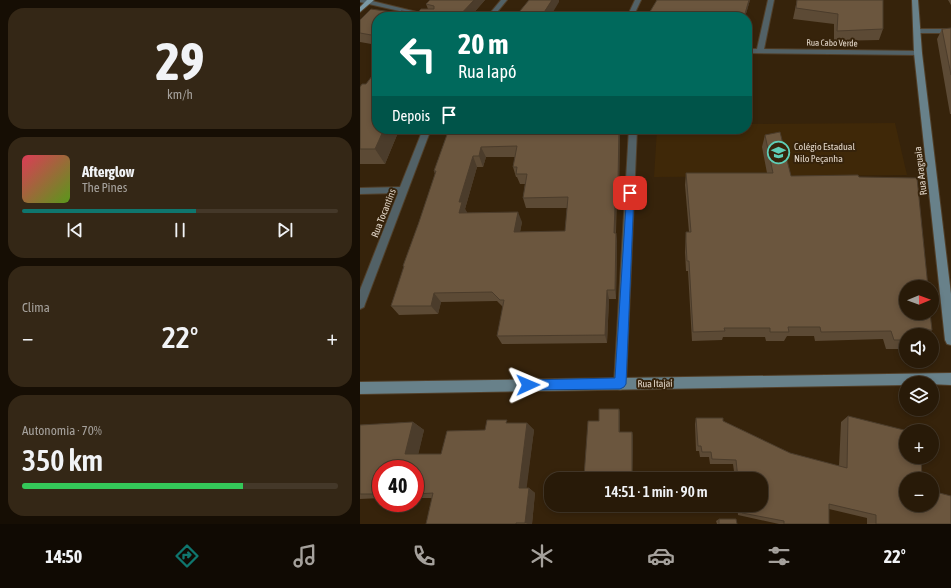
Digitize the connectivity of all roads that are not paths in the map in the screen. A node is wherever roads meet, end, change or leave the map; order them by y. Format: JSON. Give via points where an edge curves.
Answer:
{"nodes":[{"id":1,"x":360,"y":0,"type":"edge"},
{"id":2,"x":504,"y":0,"type":"edge"},
{"id":3,"x":638,"y":0,"type":"edge"},
{"id":4,"x":771,"y":0,"type":"edge"},
{"id":5,"x":915,"y":0,"type":"edge"},
{"id":6,"x":370,"y":1,"type":"edge"},
{"id":7,"x":360,"y":10,"type":"edge"},
{"id":8,"x":414,"y":12,"type":"edge"},
{"id":9,"x":494,"y":12,"type":"edge"},
{"id":10,"x":632,"y":12,"type":"edge"},
{"id":11,"x":951,"y":30,"type":"edge"},
{"id":12,"x":917,"y":31,"type":"junction"},
{"id":13,"x":752,"y":51,"type":"edge"},
{"id":14,"x":760,"y":51,"type":"junction"},
{"id":15,"x":918,"y":53,"type":"junction"},
{"id":16,"x":425,"y":134,"type":"edge"},
{"id":17,"x":633,"y":134,"type":"edge"},
{"id":18,"x":404,"y":190,"type":"junction"},
{"id":19,"x":360,"y":191,"type":"edge"},
{"id":20,"x":360,"y":304,"type":"edge"},
{"id":21,"x":951,"y":335,"type":"edge"},
{"id":22,"x":951,"y":340,"type":"edge"},
{"id":23,"x":951,"y":379,"type":"edge"},
{"id":24,"x":620,"y":384,"type":"junction"},
{"id":25,"x":360,"y":388,"type":"edge"}],
"edges":[{"from":1,"to":6,"type":"street"},
{"from":2,"to":9,"type":"street"},
{"from":3,"to":10,"type":"street"},
{"from":4,"to":14,"type":"street"},
{"from":5,"to":12,"type":"street","name":"Rua Araguaia"},
{"from":6,"to":7,"type":"main road"},
{"from":6,"to":8,"type":"street"},
{"from":11,"to":12,"type":"street"},
{"from":12,"to":15,"type":"street","name":"Rua Araguaia"},
{"from":13,"to":14,"type":"street","name":"Rua Cabo Verde"},
{"from":14,"to":15,"type":"street","name":"Rua Cabo Verde"},
{"from":15,"to":21,"type":"street","name":"Rua Araguaia"},
{"from":16,"to":18,"type":"street","name":"Rua Tocantins"},
{"from":17,"to":24,"type":"street"},
{"from":18,"to":19,"type":"street"},
{"from":18,"to":20,"type":"street","name":"Rua Tocantins"},
{"from":21,"to":22,"type":"street","name":"Rua Araguaia"},
{"from":23,"to":24,"type":"street","name":"Rua Itajaí"},
{"from":24,"to":25,"type":"street","name":"Rua Itajaí"}]}
